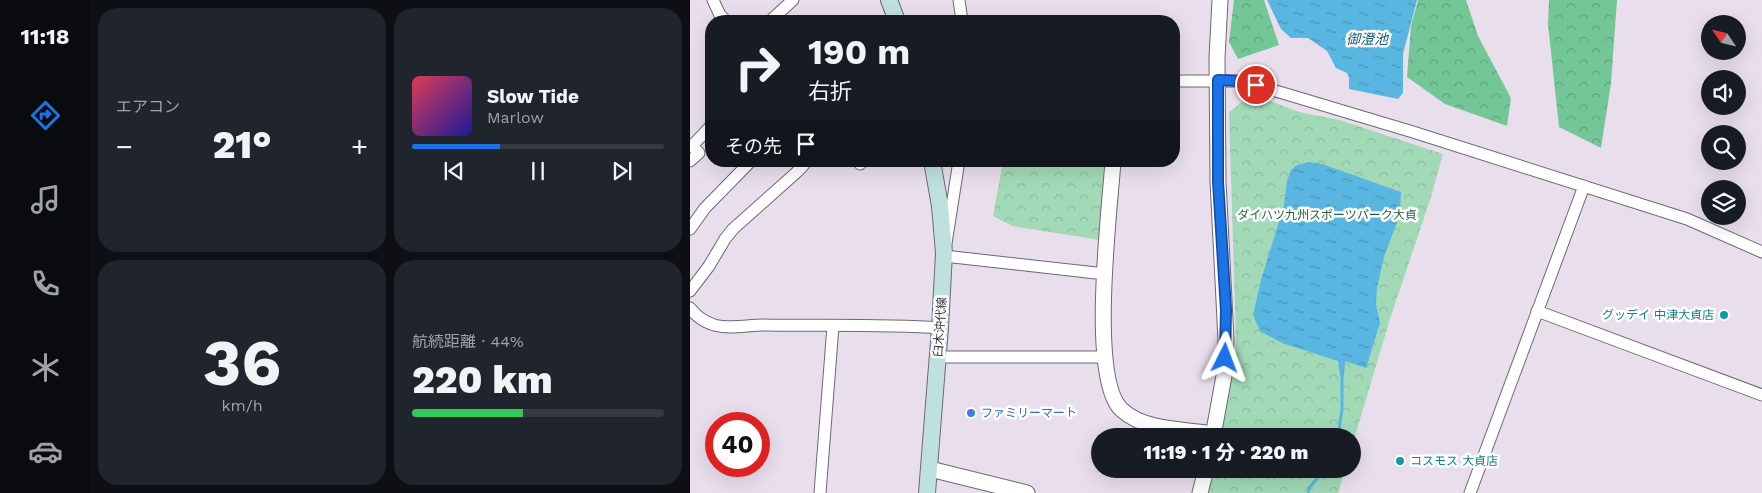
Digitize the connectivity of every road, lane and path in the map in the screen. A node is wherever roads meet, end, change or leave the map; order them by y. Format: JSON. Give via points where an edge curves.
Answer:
{"nodes":[{"id":1,"x":713,"y":0,"type":"edge"},
{"id":2,"x":793,"y":0,"type":"edge"},
{"id":3,"x":889,"y":0,"type":"edge"},
{"id":4,"x":959,"y":0,"type":"edge"},
{"id":5,"x":1220,"y":0,"type":"edge"},
{"id":6,"x":720,"y":15,"type":"edge"},
{"id":7,"x":777,"y":15,"type":"edge"},
{"id":8,"x":895,"y":15,"type":"edge"},
{"id":9,"x":961,"y":15,"type":"edge"},
{"id":10,"x":1218,"y":80,"type":"junction"},
{"id":11,"x":1180,"y":81,"type":"edge"},
{"id":12,"x":705,"y":132,"type":"edge"},
{"id":13,"x":690,"y":161,"type":"edge"},
{"id":14,"x":745,"y":167,"type":"edge"},
{"id":15,"x":802,"y":167,"type":"edge"},
{"id":16,"x":933,"y":167,"type":"edge"},
{"id":17,"x":958,"y":167,"type":"edge"},
{"id":18,"x":1113,"y":167,"type":"edge"},
{"id":19,"x":1584,"y":186,"type":"junction"},
{"id":20,"x":690,"y":229,"type":"edge"},
{"id":21,"x":1762,"y":252,"type":"edge"},
{"id":22,"x":944,"y":256,"type":"junction"},
{"id":23,"x":1105,"y":274,"type":"junction"},
{"id":24,"x":690,"y":291,"type":"edge"},
{"id":25,"x":690,"y":308,"type":"edge"},
{"id":26,"x":1538,"y":311,"type":"junction"},
{"id":27,"x":833,"y":326,"type":"junction"},
{"id":28,"x":940,"y":328,"type":"junction"},
{"id":29,"x":938,"y":357,"type":"junction"},
{"id":30,"x":1105,"y":357,"type":"junction"},
{"id":31,"x":1762,"y":395,"type":"edge"},
{"id":32,"x":1169,"y":428,"type":"edge"},
{"id":33,"x":1214,"y":428,"type":"edge"},
{"id":34,"x":930,"y":469,"type":"junction"},
{"id":35,"x":1204,"y":478,"type":"edge"},
{"id":36,"x":820,"y":493,"type":"edge"},
{"id":37,"x":927,"y":493,"type":"edge"},
{"id":38,"x":1027,"y":493,"type":"edge"},
{"id":39,"x":1200,"y":493,"type":"edge"},
{"id":40,"x":1470,"y":493,"type":"edge"}],
"edges":[{"from":1,"to":6,"type":"street"},
{"from":2,"to":7,"type":"street"},
{"from":3,"to":8,"type":"main road"},
{"from":4,"to":9,"type":"street"},
{"from":5,"to":10,"type":"street"},
{"from":10,"to":11,"type":"street"},
{"from":10,"to":19,"type":"street","via":[[1241,81],[1286,94]]},
{"from":10,"to":33,"type":"street","via":[[1218,181],[1226,340],[1224,376]]},
{"from":12,"to":13,"type":"street","via":[[692,146],[699,153]]},
{"from":14,"to":20,"type":"street","via":[[705,208]]},
{"from":15,"to":24,"type":"street","via":[[733,229]]},
{"from":16,"to":22,"type":"main road","name":"臼木沖代線"},
{"from":17,"to":22,"type":"street"},
{"from":18,"to":23,"type":"street"},
{"from":19,"to":21,"type":"street","via":[[1687,219]]},
{"from":19,"to":26,"type":"street"},
{"from":22,"to":23,"type":"street"},
{"from":22,"to":28,"type":"main road","name":"臼木沖代線"},
{"from":23,"to":30,"type":"street"},
{"from":25,"to":27,"type":"street","via":[[697,317],[715,325],[736,328],[761,324]]},
{"from":26,"to":31,"type":"street"},
{"from":26,"to":40,"type":"street"},
{"from":27,"to":28,"type":"street"},
{"from":27,"to":36,"type":"street"},
{"from":28,"to":29,"type":"main road","name":"臼木沖代線"},
{"from":29,"to":30,"type":"street"},
{"from":29,"to":34,"type":"main road","name":"臼木沖代線"},
{"from":30,"to":32,"type":"street","via":[[1113,398],[1120,408],[1128,415]]},
{"from":34,"to":37,"type":"main road","name":"臼木沖代線"},
{"from":34,"to":38,"type":"street"},
{"from":35,"to":39,"type":"street"}]}
